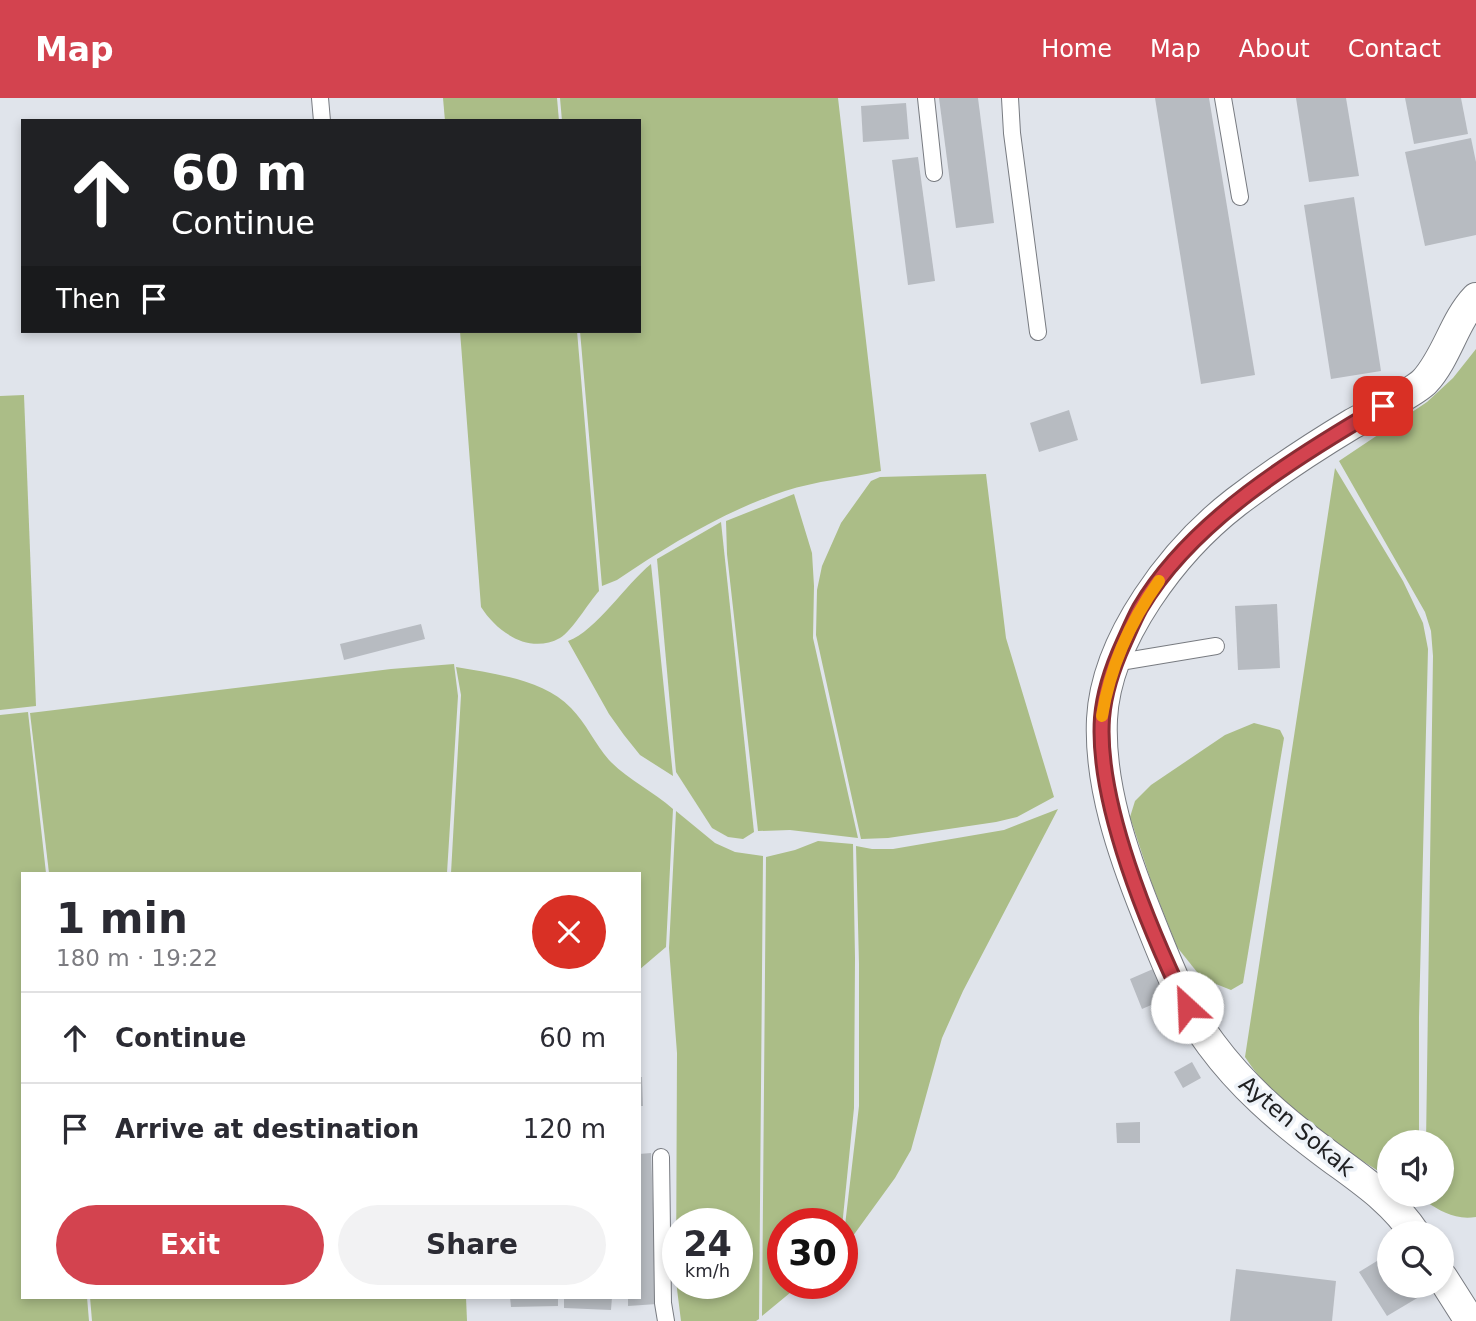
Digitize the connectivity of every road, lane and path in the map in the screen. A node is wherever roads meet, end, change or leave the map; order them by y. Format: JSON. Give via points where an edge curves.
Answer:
{"nodes":[{"id":1,"x":320,"y":98,"type":"edge"},
{"id":2,"x":926,"y":98,"type":"edge"},
{"id":3,"x":1010,"y":98,"type":"edge"},
{"id":4,"x":1223,"y":98,"type":"edge"},
{"id":5,"x":322,"y":119,"type":"edge"},
{"id":6,"x":934,"y":173,"type":"dead end"},
{"id":7,"x":1240,"y":197,"type":"dead end"},
{"id":8,"x":1476,"y":298,"type":"edge"},
{"id":9,"x":1038,"y":332,"type":"dead end"},
{"id":10,"x":1216,"y":646,"type":"dead end"},
{"id":11,"x":1114,"y":663,"type":"junction"},
{"id":12,"x":661,"y":1157,"type":"dead end"},
{"id":13,"x":1405,"y":1221,"type":"edge"},
{"id":14,"x":1454,"y":1296,"type":"edge"},
{"id":15,"x":666,"y":1321,"type":"edge"},
{"id":16,"x":1470,"y":1321,"type":"edge"}],
"edges":[{"from":1,"to":5,"type":"lane"},
{"from":2,"to":6,"type":"lane"},
{"from":3,"to":9,"type":"lane"},
{"from":4,"to":7,"type":"lane"},
{"from":8,"to":11,"type":"street","name":"Ayten Sokak","via":[[1424,382],[1321,443],[1234,504],[1173,562],[1140,608]]},
{"from":10,"to":11,"type":"lane"},
{"from":11,"to":13,"type":"street","name":"Ayten Sokak","via":[[1102,720],[1105,773],[1136,886],[1187,1007],[1230,1070],[1261,1102],[1387,1198]]},
{"from":12,"to":15,"type":"lane"},
{"from":14,"to":16,"type":"street"}]}
